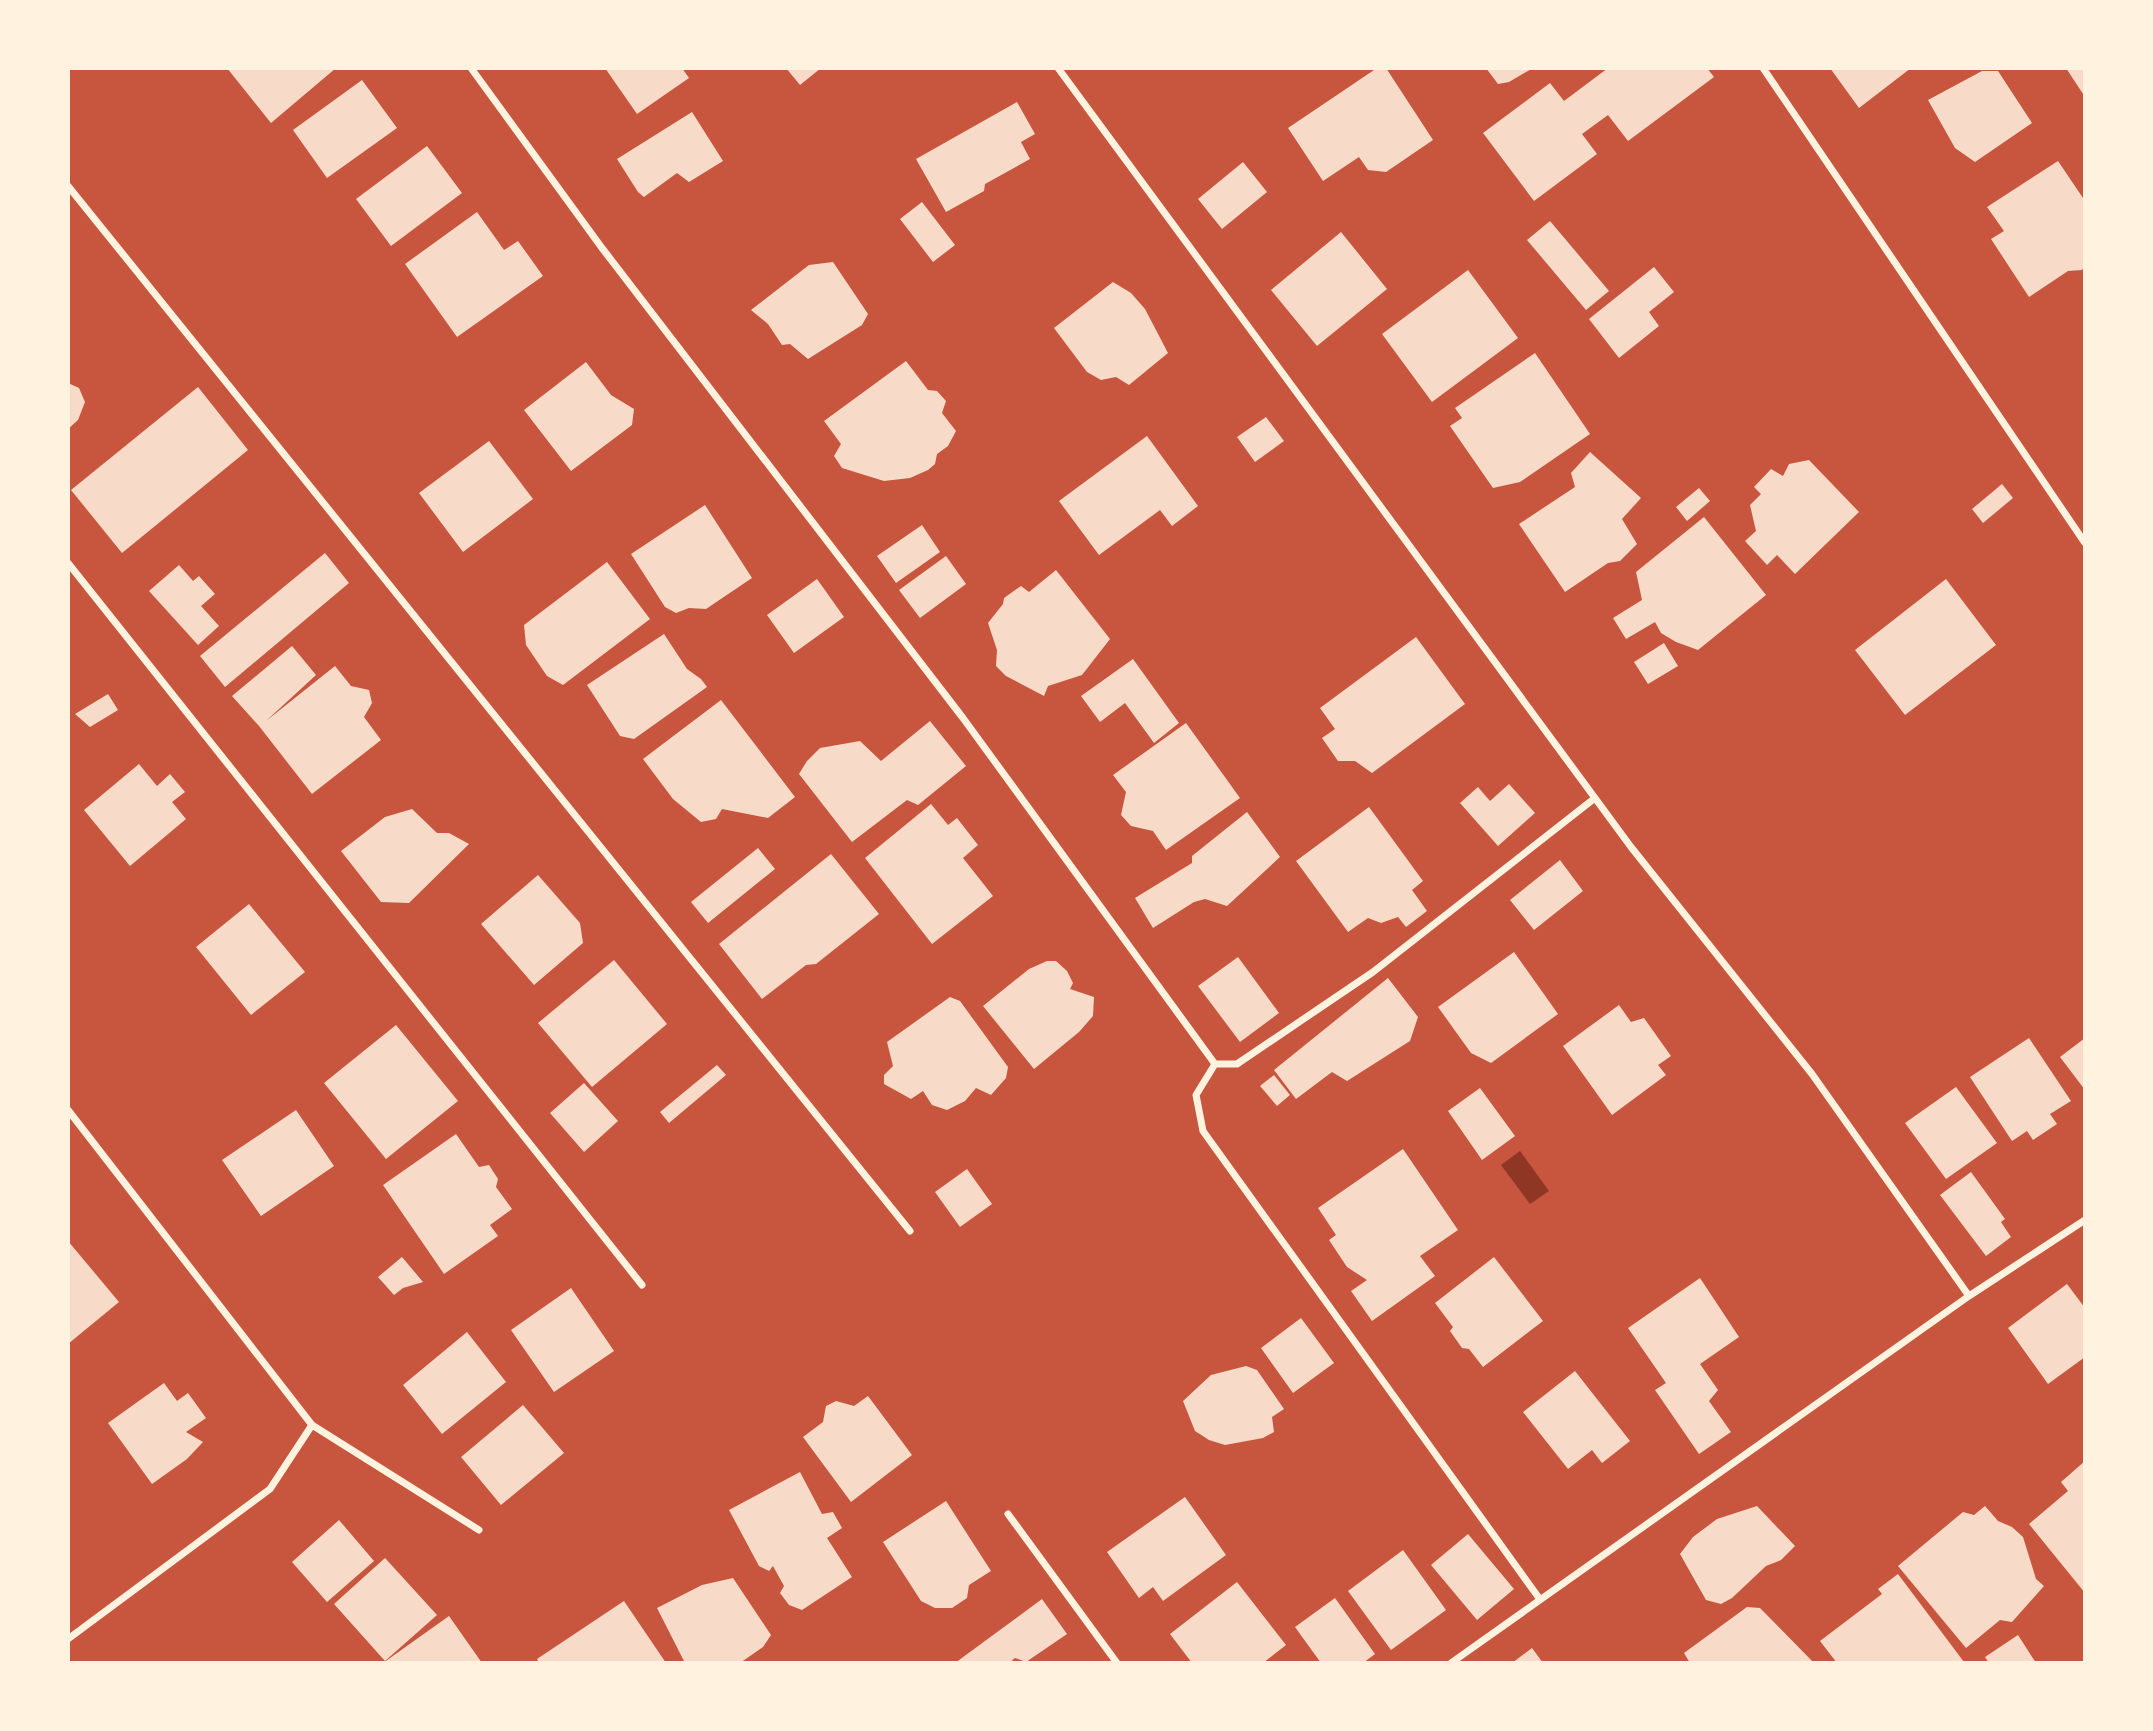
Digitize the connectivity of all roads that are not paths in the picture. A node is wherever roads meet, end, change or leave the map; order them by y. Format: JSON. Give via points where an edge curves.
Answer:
{"nodes":[{"id":1,"x":471,"y":68,"type":"edge"},
{"id":2,"x":1058,"y":68,"type":"edge"},
{"id":3,"x":1763,"y":68,"type":"edge"},
{"id":4,"x":68,"y":186,"type":"edge"},
{"id":5,"x":2085,"y":543,"type":"edge"},
{"id":6,"x":68,"y":563,"type":"edge"},
{"id":7,"x":1595,"y":799,"type":"junction"},
{"id":8,"x":1215,"y":1063,"type":"junction"},
{"id":9,"x":68,"y":1110,"type":"edge"},
{"id":10,"x":2085,"y":1220,"type":"edge"},
{"id":11,"x":910,"y":1231,"type":"dead end"},
{"id":12,"x":642,"y":1285,"type":"dead end"},
{"id":13,"x":1969,"y":1296,"type":"junction"},
{"id":14,"x":312,"y":1425,"type":"junction"},
{"id":15,"x":1008,"y":1514,"type":"dead end"},
{"id":16,"x":479,"y":1530,"type":"dead end"},
{"id":17,"x":1539,"y":1598,"type":"junction"},
{"id":18,"x":68,"y":1639,"type":"edge"},
{"id":19,"x":1117,"y":1663,"type":"edge"},
{"id":20,"x":1451,"y":1663,"type":"edge"}],
"edges":[{"from":1,"to":8,"type":"street","via":[[602,248],[963,718]]},
{"from":2,"to":7,"type":"street"},
{"from":3,"to":5,"type":"street"},
{"from":4,"to":11,"type":"street"},
{"from":6,"to":12,"type":"street"},
{"from":7,"to":8,"type":"street","via":[[1373,972],[1237,1064]]},
{"from":7,"to":13,"type":"street","via":[[1812,1074]]},
{"from":8,"to":17,"type":"street","via":[[1196,1096],[1203,1131]]},
{"from":9,"to":14,"type":"street"},
{"from":10,"to":13,"type":"street"},
{"from":13,"to":17,"type":"street"},
{"from":14,"to":16,"type":"street"},
{"from":14,"to":18,"type":"street","via":[[270,1489]]},
{"from":15,"to":19,"type":"street"},
{"from":17,"to":20,"type":"street"}]}
